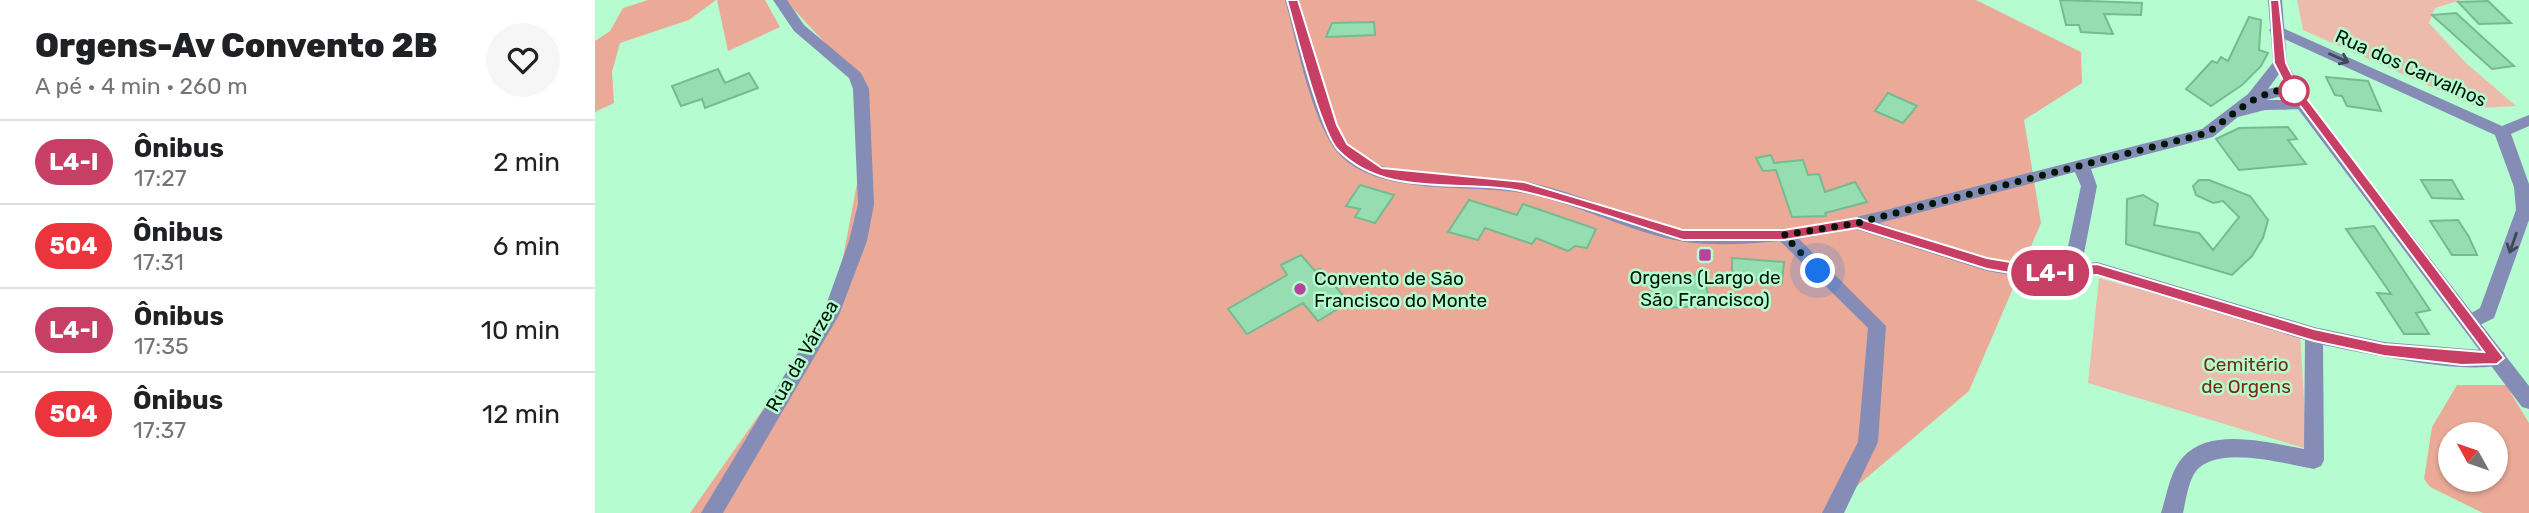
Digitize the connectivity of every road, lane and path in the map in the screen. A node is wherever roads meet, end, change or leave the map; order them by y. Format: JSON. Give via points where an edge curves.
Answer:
{"nodes":[{"id":1,"x":780,"y":0,"type":"edge"},
{"id":2,"x":1292,"y":0,"type":"edge"},
{"id":3,"x":2275,"y":0,"type":"edge"},
{"id":4,"x":2276,"y":30,"type":"junction"},
{"id":5,"x":2280,"y":63,"type":"junction"},
{"id":6,"x":2293,"y":88,"type":"junction"},
{"id":7,"x":2253,"y":98,"type":"junction"},
{"id":8,"x":2303,"y":105,"type":"junction"},
{"id":9,"x":2232,"y":116,"type":"junction"},
{"id":10,"x":2529,"y":120,"type":"edge"},
{"id":11,"x":2503,"y":132,"type":"junction"},
{"id":12,"x":2079,"y":166,"type":"junction"},
{"id":13,"x":1857,"y":223,"type":"junction"},
{"id":14,"x":1784,"y":235,"type":"junction"},
{"id":15,"x":2073,"y":271,"type":"junction"},
{"id":16,"x":2470,"y":323,"type":"junction"},
{"id":17,"x":2314,"y":335,"type":"junction"},
{"id":18,"x":2497,"y":358,"type":"junction"},
{"id":19,"x":2525,"y":392,"type":"edge"},
{"id":20,"x":712,"y":513,"type":"edge"},
{"id":21,"x":1833,"y":513,"type":"edge"},
{"id":22,"x":2172,"y":513,"type":"edge"}],
"edges":[{"from":1,"to":20,"type":"street","name":"Rua da Várzea","via":[[799,28],[856,76],[861,89],[866,204],[833,310]]},
{"from":2,"to":14,"type":"street","via":[[1342,147],[1378,171],[1524,187],[1683,235]]},
{"from":3,"to":4,"type":"street"},
{"from":4,"to":5,"type":"street"},
{"from":4,"to":11,"type":"street","name":"Rua dos Carvalhos","one_way":true},
{"from":5,"to":6,"type":"street"},
{"from":5,"to":7,"type":"street"},
{"from":6,"to":7,"type":"street"},
{"from":6,"to":8,"type":"street"},
{"from":7,"to":9,"type":"street"},
{"from":8,"to":9,"type":"street","via":[[2264,105]]},
{"from":8,"to":16,"type":"street"},
{"from":9,"to":12,"type":"street","via":[[2207,133]]},
{"from":10,"to":11,"type":"street"},
{"from":11,"to":16,"type":"street","one_way":true,"via":[[2522,187],[2524,210],[2489,313]]},
{"from":12,"to":13,"type":"street"},
{"from":12,"to":15,"type":"street","via":[[2089,186]]},
{"from":13,"to":14,"type":"street"},
{"from":13,"to":15,"type":"street","via":[[1987,264],[2046,274]]},
{"from":14,"to":21,"type":"street","via":[[1877,326],[1868,442]]},
{"from":15,"to":17,"type":"street","via":[[2097,269]]},
{"from":16,"to":18,"type":"street"},
{"from":17,"to":18,"type":"street","via":[[2384,350]]},
{"from":17,"to":22,"type":"street","via":[[2314,460],[2228,448],[2206,454],[2192,461]]},
{"from":18,"to":19,"type":"street"}]}
